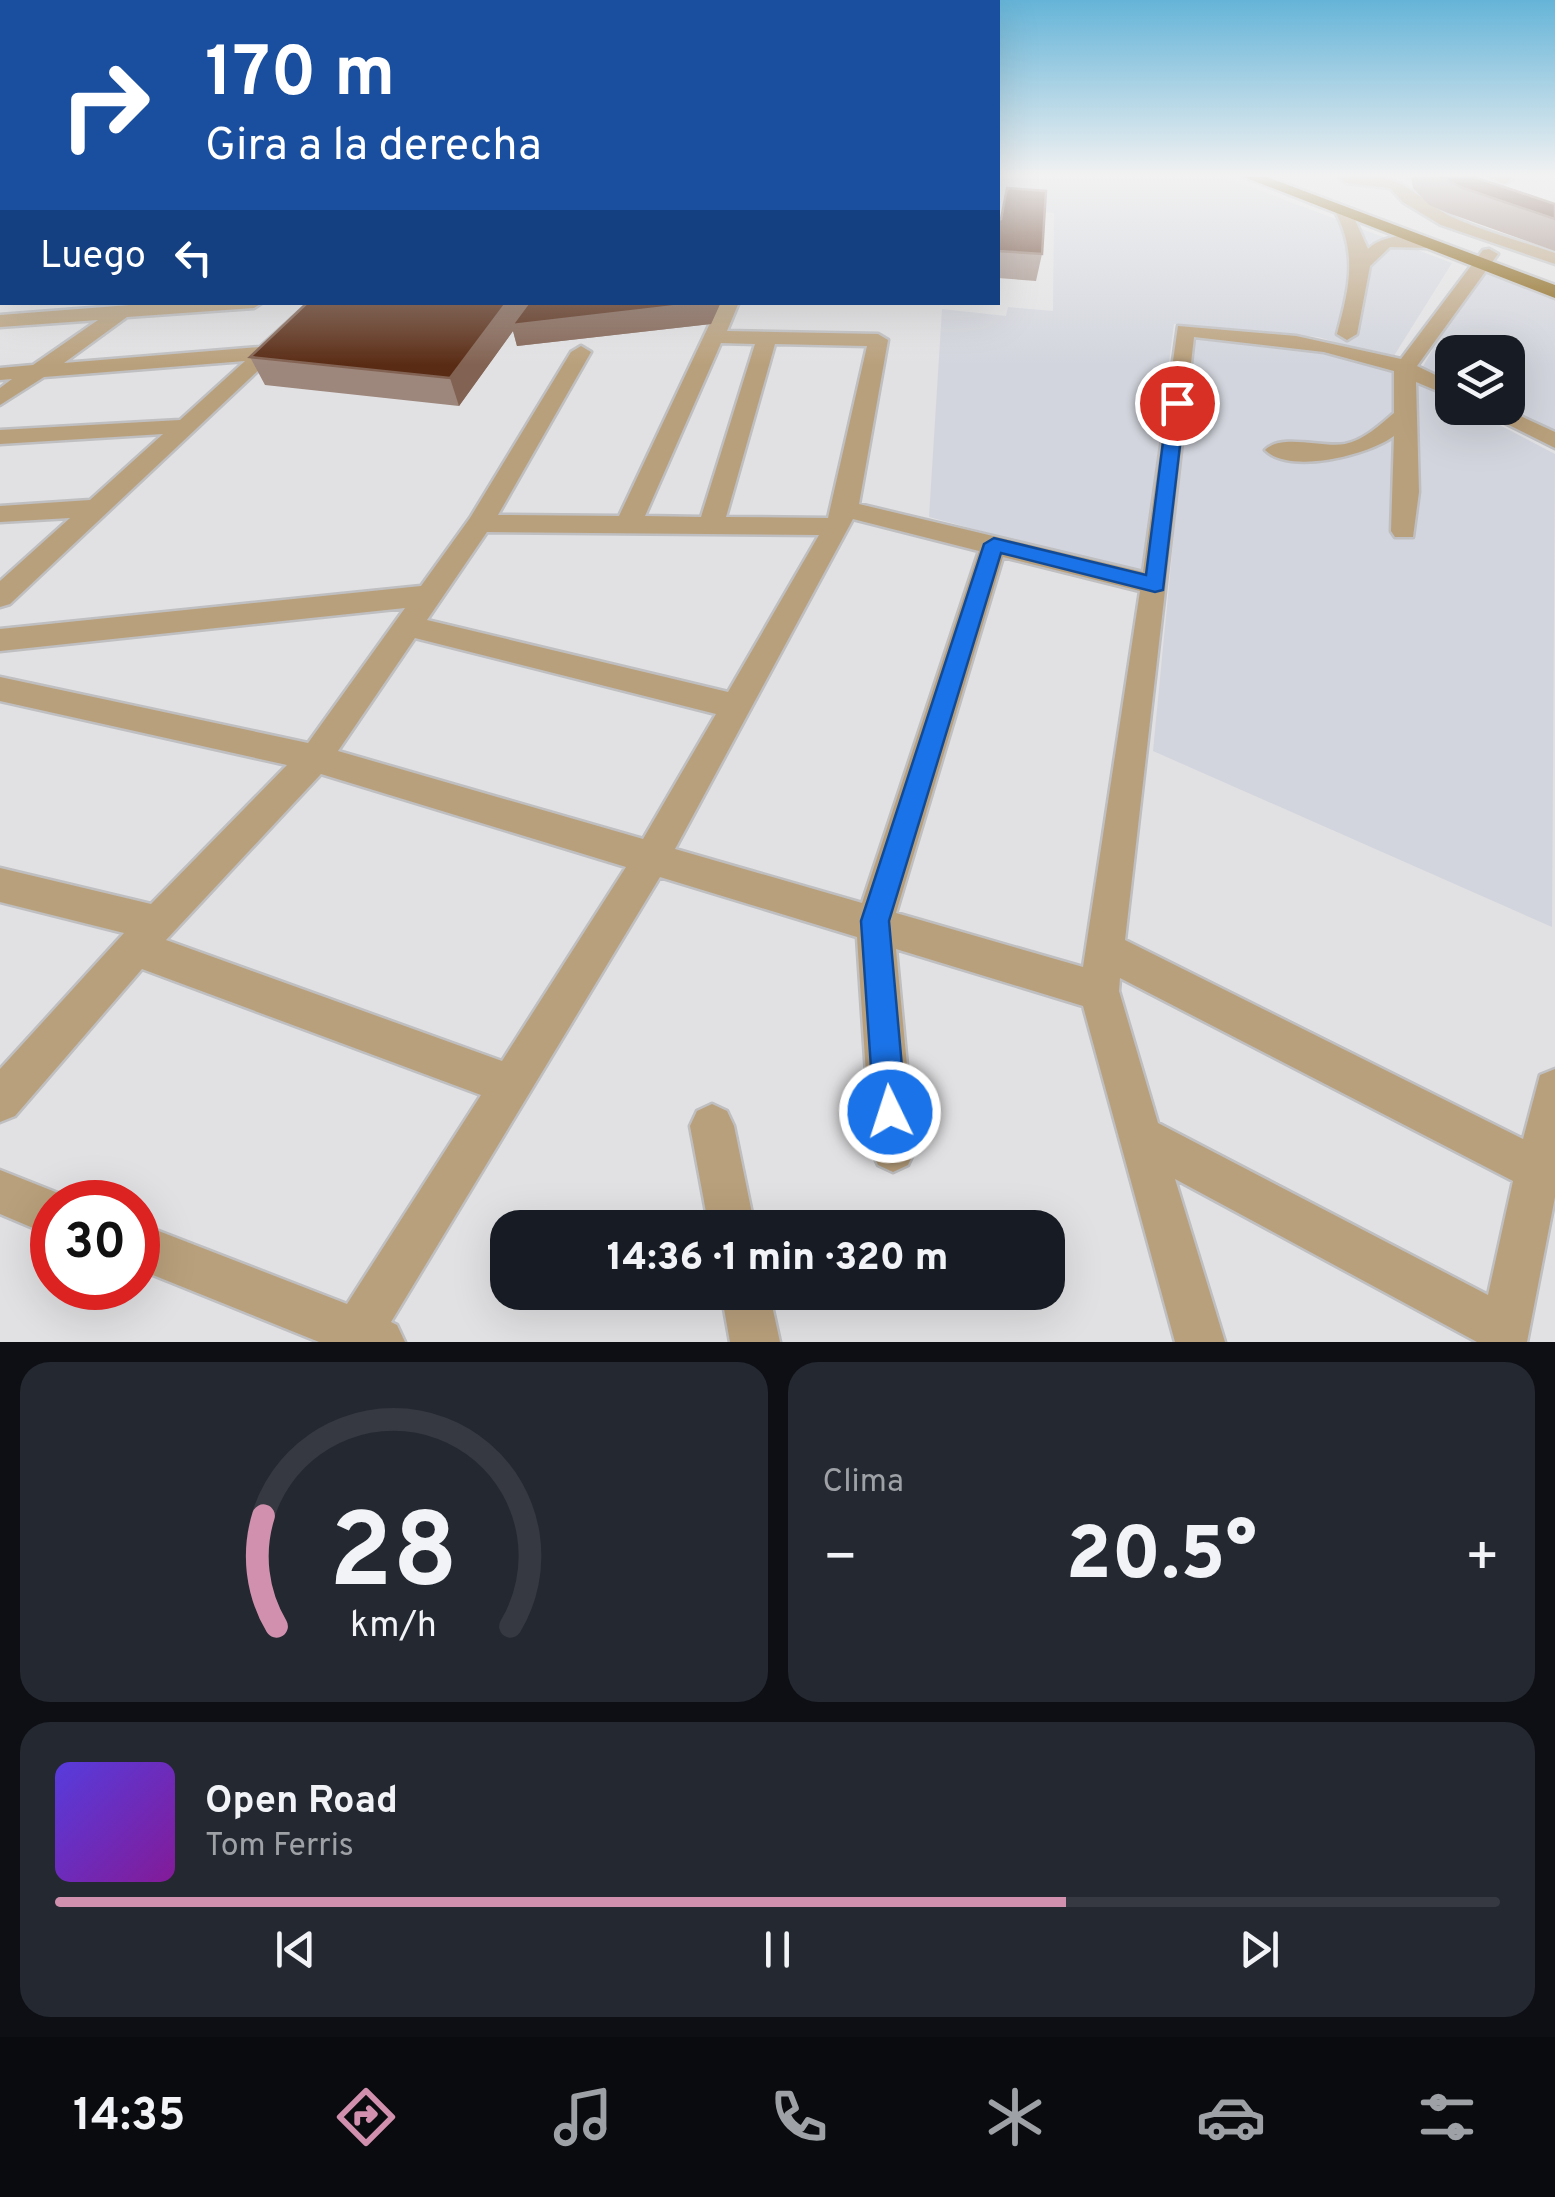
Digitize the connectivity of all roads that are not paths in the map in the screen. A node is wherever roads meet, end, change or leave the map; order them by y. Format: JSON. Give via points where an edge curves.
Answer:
{"nodes":[{"id":1,"x":1358,"y":240,"type":"edge"},
{"id":2,"x":1420,"y":240,"type":"edge"},
{"id":3,"x":1434,"y":240,"type":"edge"},
{"id":4,"x":1502,"y":240,"type":"edge"},
{"id":5,"x":1427,"y":243,"type":"junction"},
{"id":6,"x":1546,"y":256,"type":"edge"},
{"id":7,"x":1485,"y":259,"type":"junction"},
{"id":8,"x":1364,"y":262,"type":"junction"},
{"id":9,"x":1516,"y":264,"type":"junction"},
{"id":10,"x":1555,"y":279,"type":"edge"},
{"id":11,"x":1555,"y":292,"type":"edge"},
{"id":12,"x":179,"y":305,"type":"edge"},
{"id":13,"x":319,"y":305,"type":"edge"},
{"id":14,"x":729,"y":305,"type":"edge"},
{"id":15,"x":129,"y":307,"type":"edge"},
{"id":16,"x":0,"y":322,"type":"edge"},
{"id":17,"x":1347,"y":334,"type":"dead end"},
{"id":18,"x":714,"y":337,"type":"junction"},
{"id":19,"x":767,"y":338,"type":"junction"},
{"id":20,"x":581,"y":352,"type":"dead end"},
{"id":21,"x":267,"y":353,"type":"junction"},
{"id":22,"x":1405,"y":368,"type":"junction"},
{"id":23,"x":39,"y":370,"type":"junction"},
{"id":24,"x":0,"y":374,"type":"edge"},
{"id":25,"x":1435,"y":383,"type":"edge"},
{"id":26,"x":0,"y":398,"type":"edge"},
{"id":27,"x":1406,"y":414,"type":"junction"},
{"id":28,"x":1522,"y":425,"type":"edge"},
{"id":29,"x":188,"y":426,"type":"junction"},
{"id":30,"x":0,"y":437,"type":"edge"},
{"id":31,"x":1555,"y":441,"type":"edge"},
{"id":32,"x":1277,"y":450,"type":"dead end"},
{"id":33,"x":97,"y":508,"type":"junction"},
{"id":34,"x":0,"y":514,"type":"edge"},
{"id":35,"x":841,"y":518,"type":"junction"},
{"id":36,"x":480,"y":523,"type":"junction"},
{"id":37,"x":628,"y":525,"type":"junction"},
{"id":38,"x":711,"y":526,"type":"junction"},
{"id":39,"x":1404,"y":531,"type":"dead end"},
{"id":40,"x":994,"y":544,"type":"junction"},
{"id":41,"x":1155,"y":585,"type":"junction"},
{"id":42,"x":432,"y":595,"type":"junction"},
{"id":43,"x":0,"y":597,"type":"edge"},
{"id":44,"x":410,"y":626,"type":"junction"},
{"id":45,"x":0,"y":640,"type":"edge"},
{"id":46,"x":0,"y":689,"type":"edge"},
{"id":47,"x":737,"y":707,"type":"junction"},
{"id":48,"x":315,"y":758,"type":"junction"},
{"id":49,"x":651,"y":859,"type":"junction"},
{"id":50,"x":0,"y":885,"type":"edge"},
{"id":51,"x":875,"y":921,"type":"junction"},
{"id":52,"x":147,"y":936,"type":"junction"},
{"id":53,"x":1105,"y":950,"type":"junction"},
{"id":54,"x":1100,"y":990,"type":"junction"},
{"id":55,"x":510,"y":1085,"type":"junction"},
{"id":56,"x":1555,"y":1090,"type":"edge"},
{"id":57,"x":0,"y":1101,"type":"edge"},
{"id":58,"x":712,"y":1126,"type":"dead end"},
{"id":59,"x":1141,"y":1137,"type":"junction"},
{"id":60,"x":893,"y":1150,"type":"dead end"},
{"id":61,"x":1538,"y":1170,"type":"junction"},
{"id":62,"x":0,"y":1192,"type":"edge"},
{"id":63,"x":30,"y":1204,"type":"edge"},
{"id":64,"x":728,"y":1210,"type":"edge"},
{"id":65,"x":160,"y":1255,"type":"edge"},
{"id":66,"x":749,"y":1310,"type":"edge"},
{"id":67,"x":1503,"y":1336,"type":"edge"},
{"id":68,"x":363,"y":1339,"type":"edge"},
{"id":69,"x":755,"y":1342,"type":"edge"},
{"id":70,"x":1200,"y":1342,"type":"edge"}],
"edges":[{"from":1,"to":8,"type":"street"},
{"from":2,"to":5,"type":"highway"},
{"from":3,"to":7,"type":"highway"},
{"from":4,"to":6,"type":"street"},
{"from":5,"to":7,"type":"highway"},
{"from":5,"to":8,"type":"street","via":[[1386,242]]},
{"from":6,"to":9,"type":"street"},
{"from":7,"to":9,"type":"highway"},
{"from":7,"to":11,"type":"highway"},
{"from":7,"to":22,"type":"street"},
{"from":8,"to":17,"type":"street"},
{"from":9,"to":10,"type":"highway"},
{"from":12,"to":15,"type":"street"},
{"from":13,"to":21,"type":"street"},
{"from":14,"to":18,"type":"street"},
{"from":15,"to":16,"type":"street"},
{"from":15,"to":23,"type":"street"},
{"from":18,"to":19,"type":"street"},
{"from":18,"to":37,"type":"street"},
{"from":19,"to":35,"type":"street","via":[[878,340]]},
{"from":19,"to":38,"type":"street"},
{"from":20,"to":36,"type":"street"},
{"from":21,"to":23,"type":"street"},
{"from":21,"to":29,"type":"street"},
{"from":22,"to":25,"type":"street"},
{"from":22,"to":27,"type":"street"},
{"from":22,"to":41,"type":"street","via":[[1317,344],[1185,330]]},
{"from":23,"to":24,"type":"street"},
{"from":23,"to":26,"type":"street"},
{"from":27,"to":32,"type":"street","via":[[1362,450]]},
{"from":27,"to":39,"type":"street"},
{"from":28,"to":31,"type":"street"},
{"from":29,"to":30,"type":"street"},
{"from":29,"to":33,"type":"street"},
{"from":33,"to":34,"type":"street"},
{"from":33,"to":43,"type":"street"},
{"from":35,"to":38,"type":"street"},
{"from":35,"to":40,"type":"street"},
{"from":35,"to":47,"type":"street"},
{"from":36,"to":37,"type":"street"},
{"from":36,"to":42,"type":"street"},
{"from":37,"to":38,"type":"street"},
{"from":40,"to":41,"type":"street"},
{"from":40,"to":51,"type":"street"},
{"from":41,"to":53,"type":"street"},
{"from":42,"to":44,"type":"street"},
{"from":42,"to":45,"type":"street"},
{"from":44,"to":47,"type":"street"},
{"from":44,"to":48,"type":"street"},
{"from":46,"to":48,"type":"street"},
{"from":47,"to":49,"type":"street"},
{"from":48,"to":49,"type":"street"},
{"from":48,"to":52,"type":"street"},
{"from":49,"to":51,"type":"street"},
{"from":49,"to":55,"type":"street"},
{"from":50,"to":52,"type":"street"},
{"from":51,"to":54,"type":"street"},
{"from":51,"to":60,"type":"street"},
{"from":52,"to":55,"type":"street"},
{"from":52,"to":57,"type":"street"},
{"from":53,"to":54,"type":"street"},
{"from":53,"to":61,"type":"street"},
{"from":54,"to":59,"type":"street"},
{"from":55,"to":68,"type":"street"},
{"from":56,"to":61,"type":"street"},
{"from":58,"to":64,"type":"street"},
{"from":59,"to":67,"type":"street"},
{"from":59,"to":70,"type":"street"},
{"from":61,"to":67,"type":"street"},
{"from":62,"to":63,"type":"street"},
{"from":65,"to":68,"type":"street"},
{"from":66,"to":69,"type":"street"}]}
